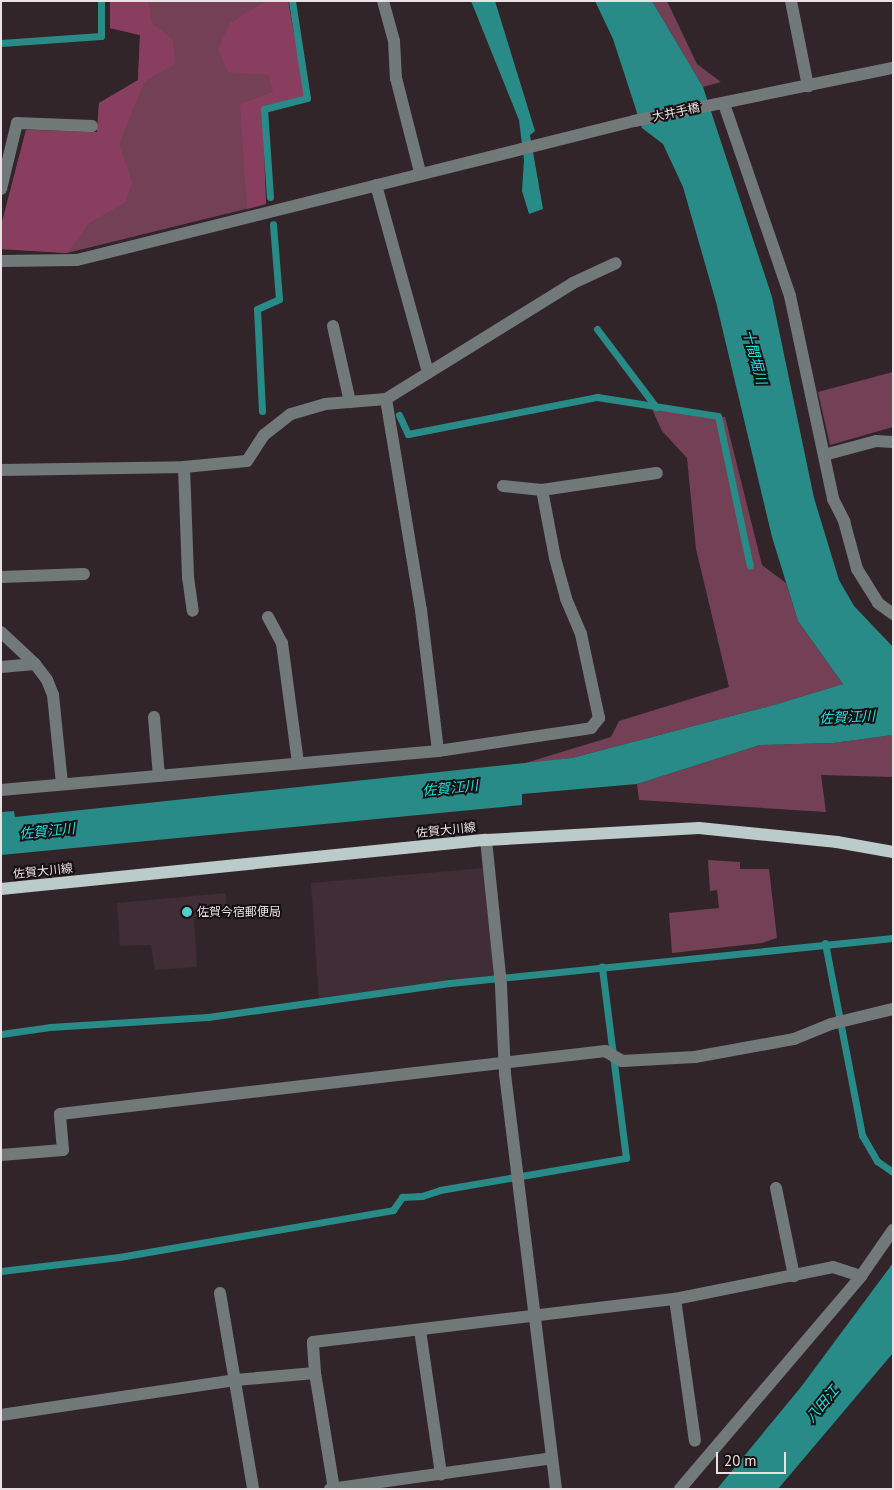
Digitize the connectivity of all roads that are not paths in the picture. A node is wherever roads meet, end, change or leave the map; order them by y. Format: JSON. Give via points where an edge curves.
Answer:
{"nodes":[{"id":1,"x":383,"y":1,"type":"edge"},
{"id":2,"x":791,"y":1,"type":"edge"},
{"id":3,"x":893,"y":68,"type":"edge"},
{"id":4,"x":808,"y":86,"type":"junction"},
{"id":5,"x":721,"y":104,"type":"junction"},
{"id":6,"x":92,"y":126,"type":"dead end"},
{"id":7,"x":420,"y":172,"type":"junction"},
{"id":8,"x":376,"y":185,"type":"junction"},
{"id":9,"x":1,"y":189,"type":"edge"},
{"id":10,"x":1,"y":261,"type":"edge"},
{"id":11,"x":616,"y":263,"type":"dead end"},
{"id":12,"x":334,"y":326,"type":"dead end"},
{"id":13,"x":428,"y":373,"type":"junction"},
{"id":14,"x":386,"y":399,"type":"junction"},
{"id":15,"x":350,"y":402,"type":"junction"},
{"id":16,"x":893,"y":442,"type":"edge"},
{"id":17,"x":824,"y":455,"type":"junction"},
{"id":18,"x":184,"y":467,"type":"junction"},
{"id":19,"x":1,"y":470,"type":"edge"},
{"id":20,"x":657,"y":473,"type":"dead end"},
{"id":21,"x":503,"y":486,"type":"dead end"},
{"id":22,"x":542,"y":490,"type":"junction"},
{"id":23,"x":84,"y":574,"type":"dead end"},
{"id":24,"x":1,"y":577,"type":"edge"},
{"id":25,"x":193,"y":611,"type":"dead end"},
{"id":26,"x":893,"y":614,"type":"edge"},
{"id":27,"x":268,"y":617,"type":"dead end"},
{"id":28,"x":1,"y":632,"type":"edge"},
{"id":29,"x":35,"y":664,"type":"junction"},
{"id":30,"x":1,"y":667,"type":"edge"},
{"id":31,"x":154,"y":717,"type":"dead end"},
{"id":32,"x":438,"y":751,"type":"junction"},
{"id":33,"x":298,"y":763,"type":"junction"},
{"id":34,"x":159,"y":776,"type":"junction"},
{"id":35,"x":62,"y":784,"type":"junction"},
{"id":36,"x":1,"y":790,"type":"edge"},
{"id":37,"x":486,"y":840,"type":"junction"},
{"id":38,"x":893,"y":852,"type":"edge"},
{"id":39,"x":1,"y":889,"type":"edge"},
{"id":40,"x":893,"y":1009,"type":"edge"},
{"id":41,"x":505,"y":1064,"type":"junction"},
{"id":42,"x":1,"y":1156,"type":"edge"},
{"id":43,"x":776,"y":1188,"type":"dead end"},
{"id":44,"x":893,"y":1230,"type":"edge"},
{"id":45,"x":794,"y":1276,"type":"junction"},
{"id":46,"x":861,"y":1276,"type":"junction"},
{"id":47,"x":220,"y":1293,"type":"dead end"},
{"id":48,"x":675,"y":1299,"type":"junction"},
{"id":49,"x":533,"y":1316,"type":"junction"},
{"id":50,"x":420,"y":1330,"type":"junction"},
{"id":51,"x":315,"y":1373,"type":"junction"},
{"id":52,"x":236,"y":1380,"type":"junction"},
{"id":53,"x":1,"y":1415,"type":"edge"},
{"id":54,"x":696,"y":1441,"type":"dead end"},
{"id":55,"x":552,"y":1458,"type":"junction"},
{"id":56,"x":441,"y":1474,"type":"junction"},
{"id":57,"x":253,"y":1489,"type":"edge"},
{"id":58,"x":333,"y":1489,"type":"edge"},
{"id":59,"x":556,"y":1489,"type":"edge"},
{"id":60,"x":680,"y":1489,"type":"edge"}],
"edges":[{"from":1,"to":7,"type":"street","via":[[394,41],[396,78]]},
{"from":2,"to":4,"type":"street"},
{"from":3,"to":4,"type":"street","name":"大井手橋"},
{"from":4,"to":5,"type":"street","name":"大井手橋"},
{"from":5,"to":7,"type":"street","name":"大井手橋","via":[[634,121]]},
{"from":5,"to":17,"type":"street","via":[[790,296]]},
{"from":6,"to":9,"type":"street","via":[[16,123]]},
{"from":7,"to":8,"type":"street","name":"大井手橋"},
{"from":8,"to":10,"type":"street","name":"大井手橋","via":[[77,260]]},
{"from":8,"to":13,"type":"street"},
{"from":11,"to":13,"type":"street","via":[[573,283]]},
{"from":12,"to":15,"type":"street"},
{"from":13,"to":14,"type":"street"},
{"from":14,"to":15,"type":"street"},
{"from":14,"to":32,"type":"street","via":[[421,610]]},
{"from":15,"to":18,"type":"street","via":[[325,404],[291,414],[264,435],[247,461]]},
{"from":16,"to":17,"type":"street","via":[[876,440]]},
{"from":17,"to":26,"type":"street","via":[[833,500],[844,521],[857,569],[878,603]]},
{"from":18,"to":19,"type":"street"},
{"from":18,"to":25,"type":"street","via":[[188,577]]},
{"from":20,"to":22,"type":"street"},
{"from":21,"to":22,"type":"street"},
{"from":22,"to":32,"type":"street","via":[[555,558],[566,598],[581,634],[599,718],[591,728]]},
{"from":23,"to":24,"type":"street"},
{"from":27,"to":33,"type":"street","via":[[282,643]]},
{"from":28,"to":29,"type":"street"},
{"from":29,"to":30,"type":"street"},
{"from":29,"to":35,"type":"street","via":[[53,695]]},
{"from":31,"to":34,"type":"street"},
{"from":32,"to":33,"type":"street"},
{"from":33,"to":34,"type":"street"},
{"from":34,"to":35,"type":"street"},
{"from":35,"to":36,"type":"street"},
{"from":37,"to":38,"type":"main road","name":"佐賀大川線","via":[[699,828],[837,842]]},
{"from":37,"to":39,"type":"main road","name":"佐賀大川線"},
{"from":37,"to":41,"type":"street","via":[[500,970]]},
{"from":40,"to":41,"type":"street","via":[[849,1018],[794,1039],[757,1048],[622,1061],[605,1051]]},
{"from":41,"to":42,"type":"street","via":[[60,1114],[64,1150]]},
{"from":41,"to":49,"type":"street"},
{"from":43,"to":45,"type":"street"},
{"from":44,"to":46,"type":"street"},
{"from":45,"to":46,"type":"street","via":[[833,1268]]},
{"from":45,"to":48,"type":"street"},
{"from":46,"to":60,"type":"street"},
{"from":47,"to":52,"type":"street"},
{"from":48,"to":49,"type":"street"},
{"from":48,"to":54,"type":"street"},
{"from":49,"to":50,"type":"street"},
{"from":49,"to":55,"type":"street"},
{"from":50,"to":51,"type":"street","via":[[313,1342]]},
{"from":50,"to":56,"type":"street"},
{"from":51,"to":52,"type":"street"},
{"from":51,"to":58,"type":"street"},
{"from":52,"to":53,"type":"street"},
{"from":52,"to":57,"type":"street"},
{"from":55,"to":56,"type":"street"},
{"from":55,"to":59,"type":"street"},
{"from":56,"to":58,"type":"street"}]}
